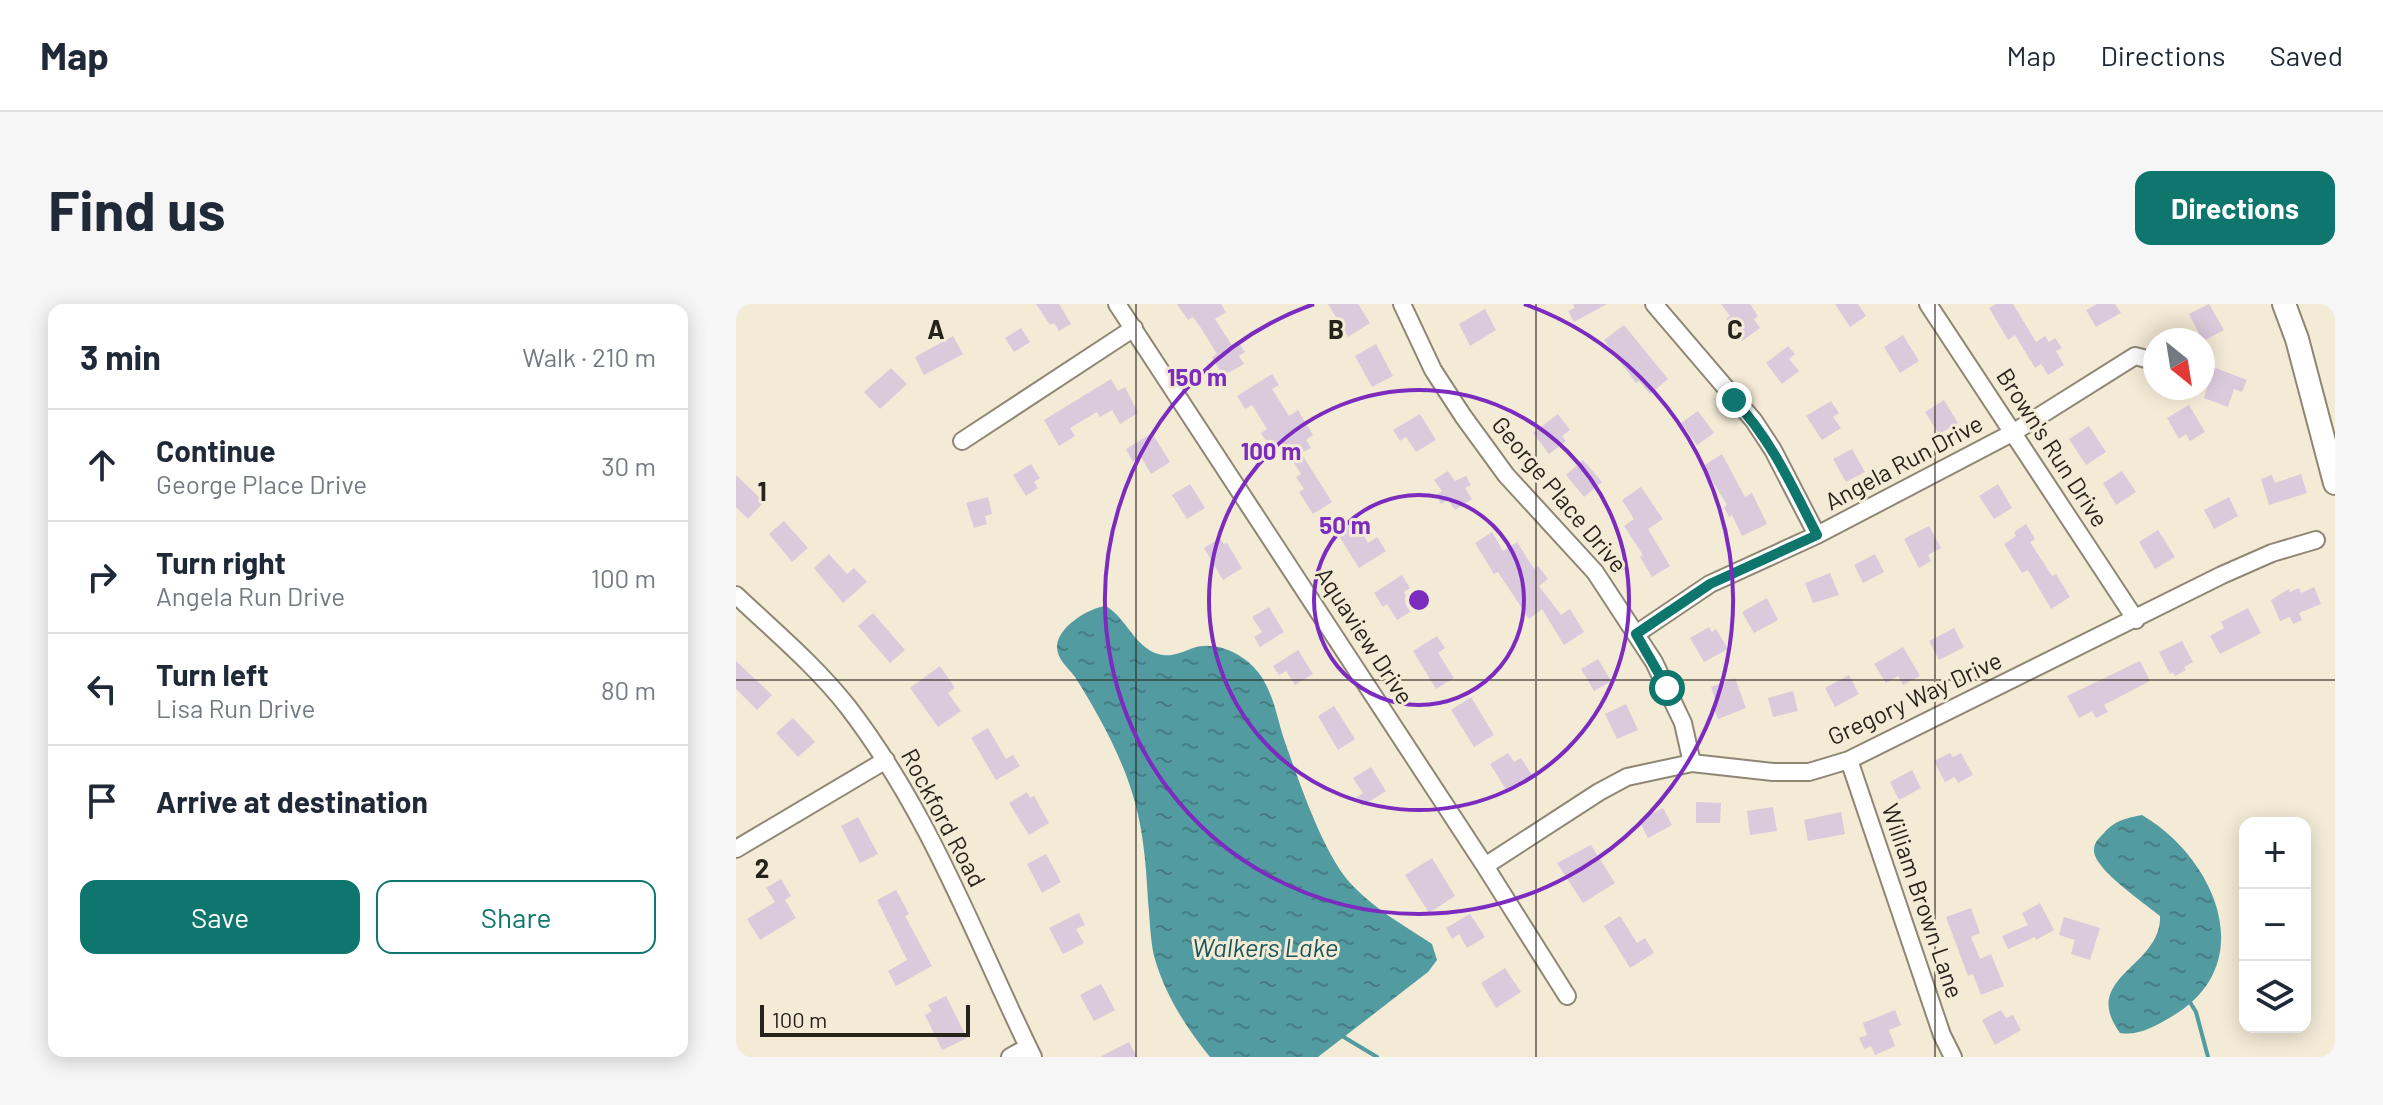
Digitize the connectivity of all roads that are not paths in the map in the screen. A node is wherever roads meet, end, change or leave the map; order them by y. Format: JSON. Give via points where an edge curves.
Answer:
{"nodes":[{"id":1,"x":1117,"y":304,"type":"edge"},
{"id":2,"x":1402,"y":304,"type":"edge"},
{"id":3,"x":1654,"y":304,"type":"edge"},
{"id":4,"x":1928,"y":304,"type":"edge"},
{"id":5,"x":2284,"y":304,"type":"edge"},
{"id":6,"x":1134,"y":328,"type":"junction"},
{"id":7,"x":2143,"y":358,"type":"edge"},
{"id":8,"x":2014,"y":432,"type":"junction"},
{"id":9,"x":962,"y":441,"type":"dead end"},
{"id":10,"x":2335,"y":483,"type":"edge"},
{"id":11,"x":1817,"y":535,"type":"junction"},
{"id":12,"x":2316,"y":540,"type":"dead end"},
{"id":13,"x":736,"y":595,"type":"edge"},
{"id":14,"x":2136,"y":620,"type":"junction"},
{"id":15,"x":1636,"y":634,"type":"junction"},
{"id":16,"x":886,"y":760,"type":"junction"},
{"id":17,"x":1849,"y":760,"type":"junction"},
{"id":18,"x":1692,"y":763,"type":"junction"},
{"id":19,"x":736,"y":849,"type":"edge"},
{"id":20,"x":1485,"y":866,"type":"junction"},
{"id":21,"x":1567,"y":996,"type":"dead end"},
{"id":22,"x":1030,"y":1052,"type":"edge"},
{"id":23,"x":1010,"y":1057,"type":"edge"},
{"id":24,"x":1953,"y":1057,"type":"edge"}],
"edges":[{"from":1,"to":6,"type":"street","name":"Aquaview Drive"},
{"from":2,"to":15,"type":"street","name":"George Place Drive","via":[[1433,370],[1463,416],[1506,475],[1595,572]]},
{"from":3,"to":11,"type":"street","via":[[1754,421]]},
{"from":4,"to":8,"type":"street","name":"Brown's Run Drive"},
{"from":5,"to":10,"type":"street"},
{"from":6,"to":9,"type":"street"},
{"from":6,"to":20,"type":"street","name":"Aquaview Drive"},
{"from":7,"to":8,"type":"street","name":"Angela Run Drive","via":[[2135,356]]},
{"from":8,"to":11,"type":"street","name":"Angela Run Drive"},
{"from":8,"to":14,"type":"street","name":"Brown's Run Drive"},
{"from":11,"to":15,"type":"street","name":"Angela Run Drive","via":[[1710,584]]},
{"from":12,"to":14,"type":"street","name":"Gregory Way Drive","via":[[2272,553]]},
{"from":13,"to":16,"type":"street","name":"Rockford Road","via":[[799,653]]},
{"from":14,"to":17,"type":"street","name":"Gregory Way Drive"},
{"from":15,"to":18,"type":"street","name":"George Place Drive","via":[[1683,723]]},
{"from":16,"to":19,"type":"street"},
{"from":16,"to":22,"type":"street","name":"Rockford Road","via":[[948,872]]},
{"from":17,"to":18,"type":"street","name":"Gregory Way Drive","via":[[1809,772]]},
{"from":17,"to":24,"type":"street","name":"William Brown Lane"},
{"from":18,"to":20,"type":"street","name":"Gregory Way Drive","via":[[1627,777]]},
{"from":20,"to":21,"type":"street","name":"Aquaview Drive"},
{"from":22,"to":23,"type":"street"}]}
